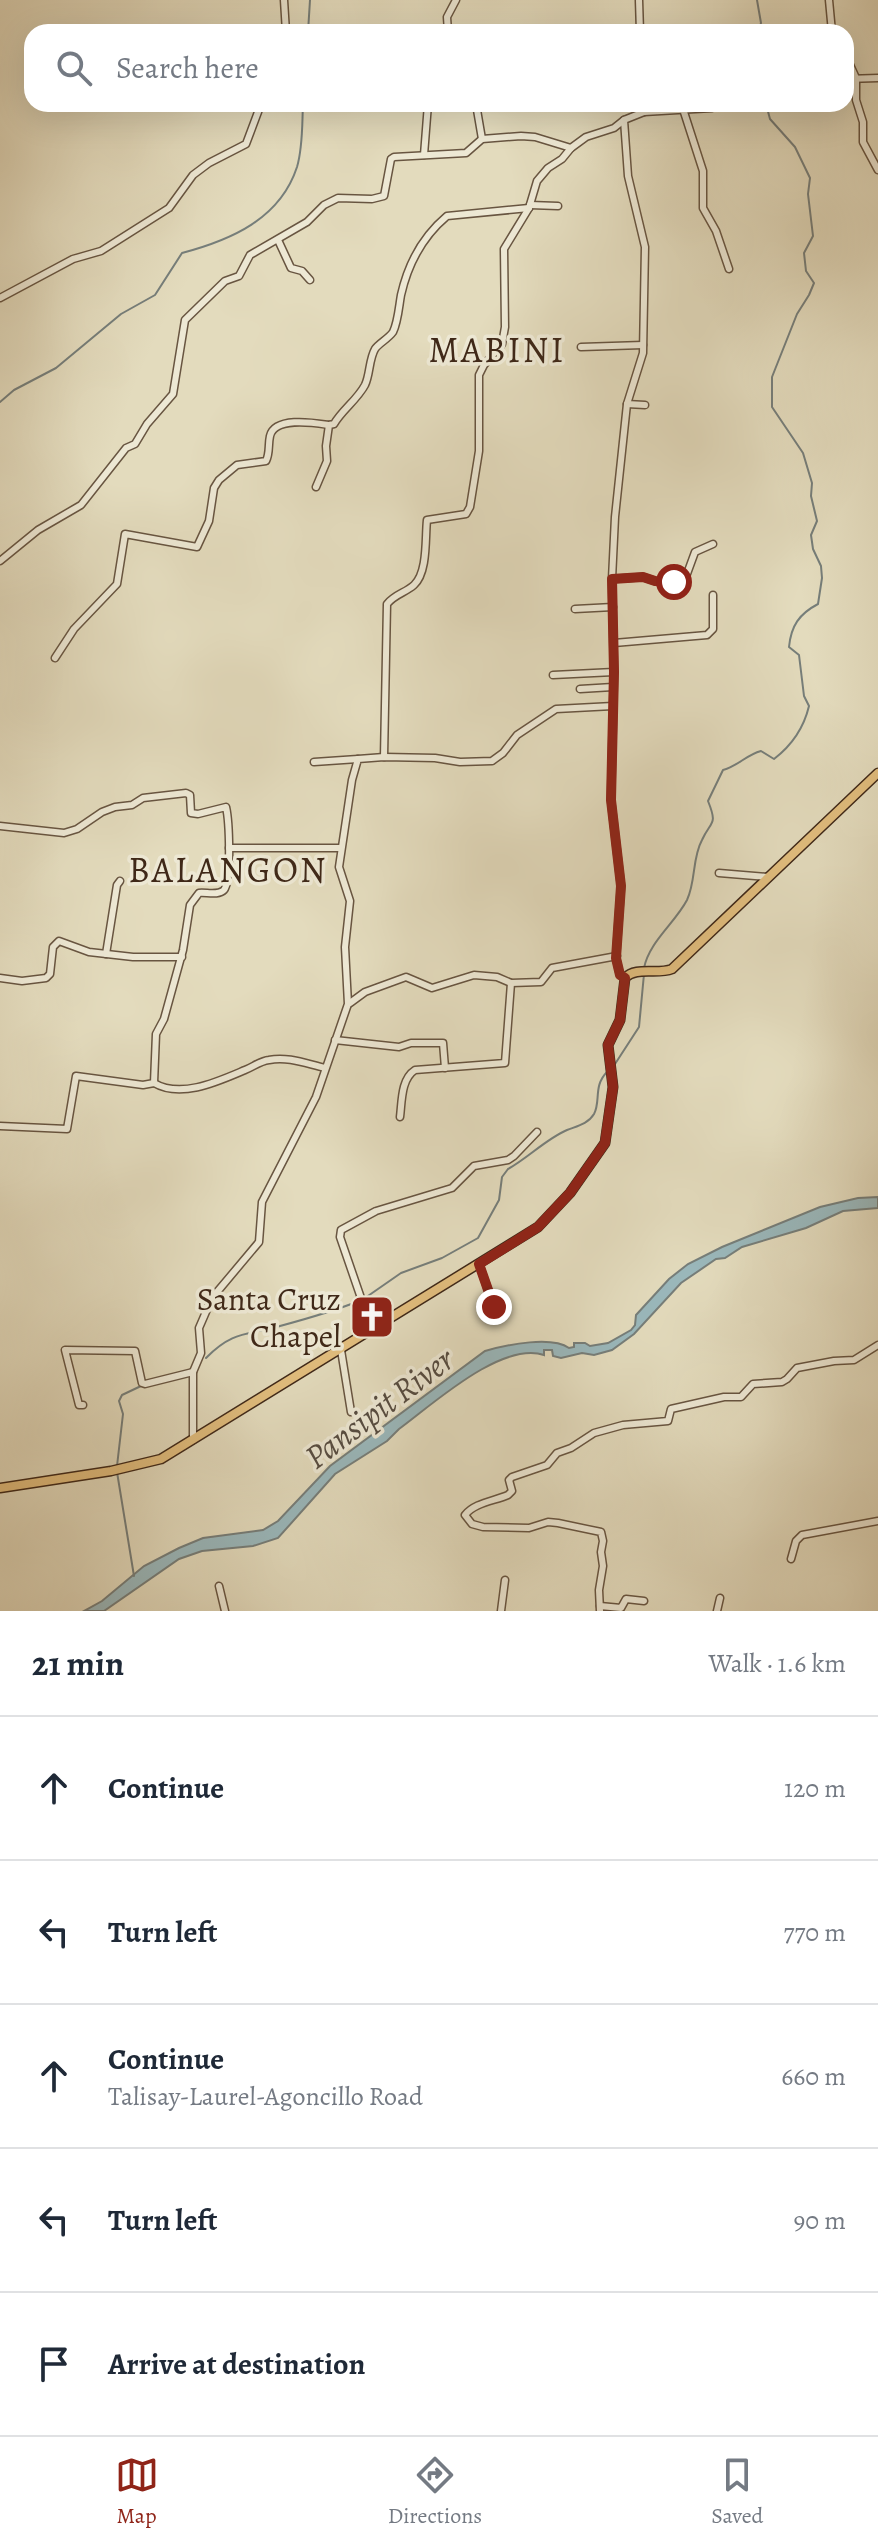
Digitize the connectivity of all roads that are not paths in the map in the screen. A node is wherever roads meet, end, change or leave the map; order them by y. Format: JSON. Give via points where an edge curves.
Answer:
{"nodes":[{"id":1,"x":284,"y":0,"type":"edge"},
{"id":2,"x":456,"y":0,"type":"edge"},
{"id":3,"x":639,"y":0,"type":"edge"},
{"id":4,"x":829,"y":0,"type":"edge"},
{"id":5,"x":286,"y":24,"type":"edge"},
{"id":6,"x":447,"y":24,"type":"edge"},
{"id":7,"x":640,"y":24,"type":"edge"},
{"id":8,"x":831,"y":24,"type":"edge"},
{"id":9,"x":854,"y":74,"type":"edge"},
{"id":10,"x":856,"y":78,"type":"junction"},
{"id":11,"x":878,"y":78,"type":"edge"},
{"id":12,"x":258,"y":112,"type":"edge"},
{"id":13,"x":427,"y":112,"type":"edge"},
{"id":14,"x":477,"y":112,"type":"edge"},
{"id":15,"x":637,"y":112,"type":"edge"},
{"id":16,"x":684,"y":112,"type":"edge"},
{"id":17,"x":624,"y":120,"type":"junction"},
{"id":18,"x":482,"y":139,"type":"junction"},
{"id":19,"x":571,"y":148,"type":"junction"},
{"id":20,"x":424,"y":155,"type":"junction"},
{"id":21,"x":878,"y":170,"type":"edge"},
{"id":22,"x":558,"y":206,"type":"dead end"},
{"id":23,"x":530,"y":207,"type":"junction"},
{"id":24,"x":278,"y":240,"type":"junction"},
{"id":25,"x":729,"y":269,"type":"dead end"},
{"id":26,"x":310,"y":280,"type":"dead end"},
{"id":27,"x":0,"y":298,"type":"edge"},
{"id":28,"x":643,"y":345,"type":"junction"},
{"id":29,"x":581,"y":347,"type":"dead end"},
{"id":30,"x":627,"y":404,"type":"junction"},
{"id":31,"x":645,"y":405,"type":"dead end"},
{"id":32,"x":329,"y":425,"type":"junction"},
{"id":33,"x":316,"y":487,"type":"dead end"},
{"id":34,"x":713,"y":544,"type":"dead end"},
{"id":35,"x":0,"y":561,"type":"edge"},
{"id":36,"x":612,"y":579,"type":"junction"},
{"id":37,"x":713,"y":595,"type":"dead end"},
{"id":38,"x":613,"y":607,"type":"junction"},
{"id":39,"x":575,"y":609,"type":"dead end"},
{"id":40,"x":614,"y":643,"type":"junction"},
{"id":41,"x":55,"y":658,"type":"dead end"},
{"id":42,"x":614,"y":672,"type":"junction"},
{"id":43,"x":553,"y":675,"type":"dead end"},
{"id":44,"x":613,"y":687,"type":"junction"},
{"id":45,"x":580,"y":689,"type":"dead end"},
{"id":46,"x":613,"y":706,"type":"junction"},
{"id":47,"x":384,"y":757,"type":"junction"},
{"id":48,"x":358,"y":759,"type":"junction"},
{"id":49,"x":314,"y":762,"type":"dead end"},
{"id":50,"x":878,"y":773,"type":"edge"},
{"id":51,"x":0,"y":826,"type":"edge"},
{"id":52,"x":229,"y":848,"type":"junction"},
{"id":53,"x":341,"y":848,"type":"junction"},
{"id":54,"x":719,"y":873,"type":"dead end"},
{"id":55,"x":768,"y":877,"type":"junction"},
{"id":56,"x":120,"y":881,"type":"dead end"},
{"id":57,"x":106,"y":954,"type":"junction"},
{"id":58,"x":617,"y":956,"type":"junction"},
{"id":59,"x":182,"y":957,"type":"junction"},
{"id":60,"x":0,"y":978,"type":"edge"},
{"id":61,"x":625,"y":978,"type":"junction"},
{"id":62,"x":511,"y":983,"type":"junction"},
{"id":63,"x":348,"y":1004,"type":"junction"},
{"id":64,"x":335,"y":1040,"type":"junction"},
{"id":65,"x":325,"y":1068,"type":"junction"},
{"id":66,"x":445,"y":1068,"type":"junction"},
{"id":67,"x":154,"y":1083,"type":"junction"},
{"id":68,"x":400,"y":1117,"type":"dead end"},
{"id":69,"x":0,"y":1126,"type":"edge"},
{"id":70,"x":537,"y":1132,"type":"dead end"},
{"id":71,"x":479,"y":1264,"type":"junction"},
{"id":72,"x":494,"y":1307,"type":"dead end"},
{"id":73,"x":372,"y":1331,"type":"junction"},
{"id":74,"x":878,"y":1345,"type":"edge"},
{"id":75,"x":341,"y":1350,"type":"junction"},
{"id":76,"x":193,"y":1372,"type":"junction"},
{"id":77,"x":83,"y":1405,"type":"dead end"},
{"id":78,"x":351,"y":1412,"type":"dead end"},
{"id":79,"x":193,"y":1440,"type":"junction"},
{"id":80,"x":0,"y":1488,"type":"edge"},
{"id":81,"x":878,"y":1521,"type":"edge"},
{"id":82,"x":791,"y":1559,"type":"dead end"},
{"id":83,"x":505,"y":1580,"type":"dead end"},
{"id":84,"x":219,"y":1586,"type":"dead end"},
{"id":85,"x":720,"y":1598,"type":"dead end"},
{"id":86,"x":644,"y":1601,"type":"dead end"},
{"id":87,"x":600,"y":1608,"type":"edge"},
{"id":88,"x":225,"y":1611,"type":"edge"},
{"id":89,"x":501,"y":1611,"type":"edge"},
{"id":90,"x":717,"y":1611,"type":"edge"}],
"edges":[{"from":1,"to":5,"type":"street"},
{"from":2,"to":6,"type":"street"},
{"from":3,"to":7,"type":"street"},
{"from":4,"to":8,"type":"street"},
{"from":9,"to":10,"type":"street"},
{"from":10,"to":11,"type":"street"},
{"from":10,"to":21,"type":"street","via":[[863,142]]},
{"from":12,"to":27,"type":"street","via":[[246,144],[193,175],[169,208],[101,251],[73,259]]},
{"from":13,"to":20,"type":"street"},
{"from":14,"to":18,"type":"street"},
{"from":15,"to":17,"type":"street"},
{"from":16,"to":25,"type":"street","via":[[703,171],[703,208]]},
{"from":17,"to":19,"type":"street"},
{"from":17,"to":28,"type":"street","via":[[628,176],[645,247]]},
{"from":18,"to":19,"type":"street","via":[[535,137]]},
{"from":18,"to":20,"type":"street","via":[[466,153]]},
{"from":19,"to":23,"type":"street","via":[[537,181]]},
{"from":20,"to":24,"type":"street","via":[[391,159],[384,196],[338,198]]},
{"from":22,"to":23,"type":"street"},
{"from":23,"to":32,"type":"street","via":[[447,216],[439,223],[408,267],[394,330],[375,348],[365,384]]},
{"from":23,"to":47,"type":"street","via":[[504,249],[505,327],[502,344],[479,375],[479,451],[470,507],[466,514],[427,520],[422,571],[415,584],[387,604]]},
{"from":24,"to":26,"type":"street","via":[[291,268]]},
{"from":24,"to":35,"type":"street","via":[[250,255],[239,276],[225,281],[185,320],[173,394],[135,444],[126,448],[81,505],[46,524]]},
{"from":28,"to":29,"type":"street"},
{"from":28,"to":30,"type":"street"},
{"from":30,"to":31,"type":"street"},
{"from":30,"to":36,"type":"street"},
{"from":32,"to":33,"type":"street","via":[[327,461]]},
{"from":32,"to":41,"type":"street","via":[[299,421],[275,429],[266,461],[240,464],[224,475],[215,486],[209,521],[197,547],[125,534],[117,584],[74,629]]},
{"from":34,"to":36,"type":"street","via":[[695,552],[684,582]]},
{"from":36,"to":38,"type":"street"},
{"from":37,"to":40,"type":"street","via":[[713,629],[707,635]]},
{"from":38,"to":39,"type":"street"},
{"from":38,"to":40,"type":"street"},
{"from":40,"to":42,"type":"street"},
{"from":42,"to":43,"type":"street"},
{"from":42,"to":44,"type":"street"},
{"from":44,"to":45,"type":"street"},
{"from":44,"to":46,"type":"street"},
{"from":46,"to":47,"type":"street","via":[[556,709],[517,735],[492,761]]},
{"from":46,"to":58,"type":"street","via":[[611,800],[621,886]]},
{"from":47,"to":48,"type":"street"},
{"from":48,"to":49,"type":"street"},
{"from":48,"to":53,"type":"street"},
{"from":50,"to":55,"type":"main road"},
{"from":51,"to":52,"type":"street","via":[[64,833],[115,807],[186,793],[191,813],[226,807]]},
{"from":52,"to":53,"type":"street"},
{"from":52,"to":59,"type":"street","via":[[224,889],[199,893],[190,905]]},
{"from":53,"to":63,"type":"street","via":[[340,876],[350,901],[345,947]]},
{"from":54,"to":55,"type":"street"},
{"from":55,"to":61,"type":"main road","via":[[672,969]]},
{"from":56,"to":57,"type":"street"},
{"from":57,"to":59,"type":"street"},
{"from":57,"to":60,"type":"street","via":[[59,941],[46,978]]},
{"from":58,"to":61,"type":"street"},
{"from":58,"to":62,"type":"street","via":[[552,968],[541,982]]},
{"from":59,"to":67,"type":"street","via":[[156,1034]]},
{"from":61,"to":71,"type":"main road","via":[[620,1020],[608,1045],[613,1087],[605,1143],[538,1227]]},
{"from":62,"to":63,"type":"street","via":[[474,975],[432,988],[406,977]]},
{"from":62,"to":66,"type":"street","via":[[505,1063]]},
{"from":63,"to":64,"type":"street"},
{"from":64,"to":65,"type":"street"},
{"from":64,"to":66,"type":"street","via":[[399,1047],[443,1043]]},
{"from":65,"to":67,"type":"street","via":[[284,1058],[192,1088],[164,1089]]},
{"from":65,"to":76,"type":"street","via":[[316,1097],[262,1202],[259,1242],[205,1314]]},
{"from":66,"to":68,"type":"street","via":[[409,1073]]},
{"from":67,"to":69,"type":"street","via":[[76,1076],[67,1129]]},
{"from":70,"to":73,"type":"street","via":[[508,1160],[474,1166],[452,1188],[376,1211],[341,1230]]},
{"from":71,"to":72,"type":"street"},
{"from":71,"to":73,"type":"main road"},
{"from":73,"to":75,"type":"main road"},
{"from":74,"to":87,"type":"street","via":[[854,1360],[797,1368],[782,1382],[753,1384],[741,1397],[671,1409],[668,1421],[594,1433],[557,1453],[547,1465],[512,1477],[508,1495],[467,1511],[472,1524],[483,1527],[529,1528],[548,1522],[601,1532]]},
{"from":75,"to":78,"type":"street"},
{"from":75,"to":79,"type":"main road"},
{"from":76,"to":77,"type":"street","via":[[145,1384],[135,1351],[65,1350]]},
{"from":76,"to":79,"type":"street"},
{"from":79,"to":80,"type":"main road","via":[[161,1459],[123,1469]]},
{"from":81,"to":82,"type":"street","via":[[802,1535]]},
{"from":83,"to":89,"type":"street"},
{"from":84,"to":88,"type":"street"},
{"from":85,"to":90,"type":"street"},
{"from":86,"to":87,"type":"street","via":[[626,1599],[621,1608]]}]}
